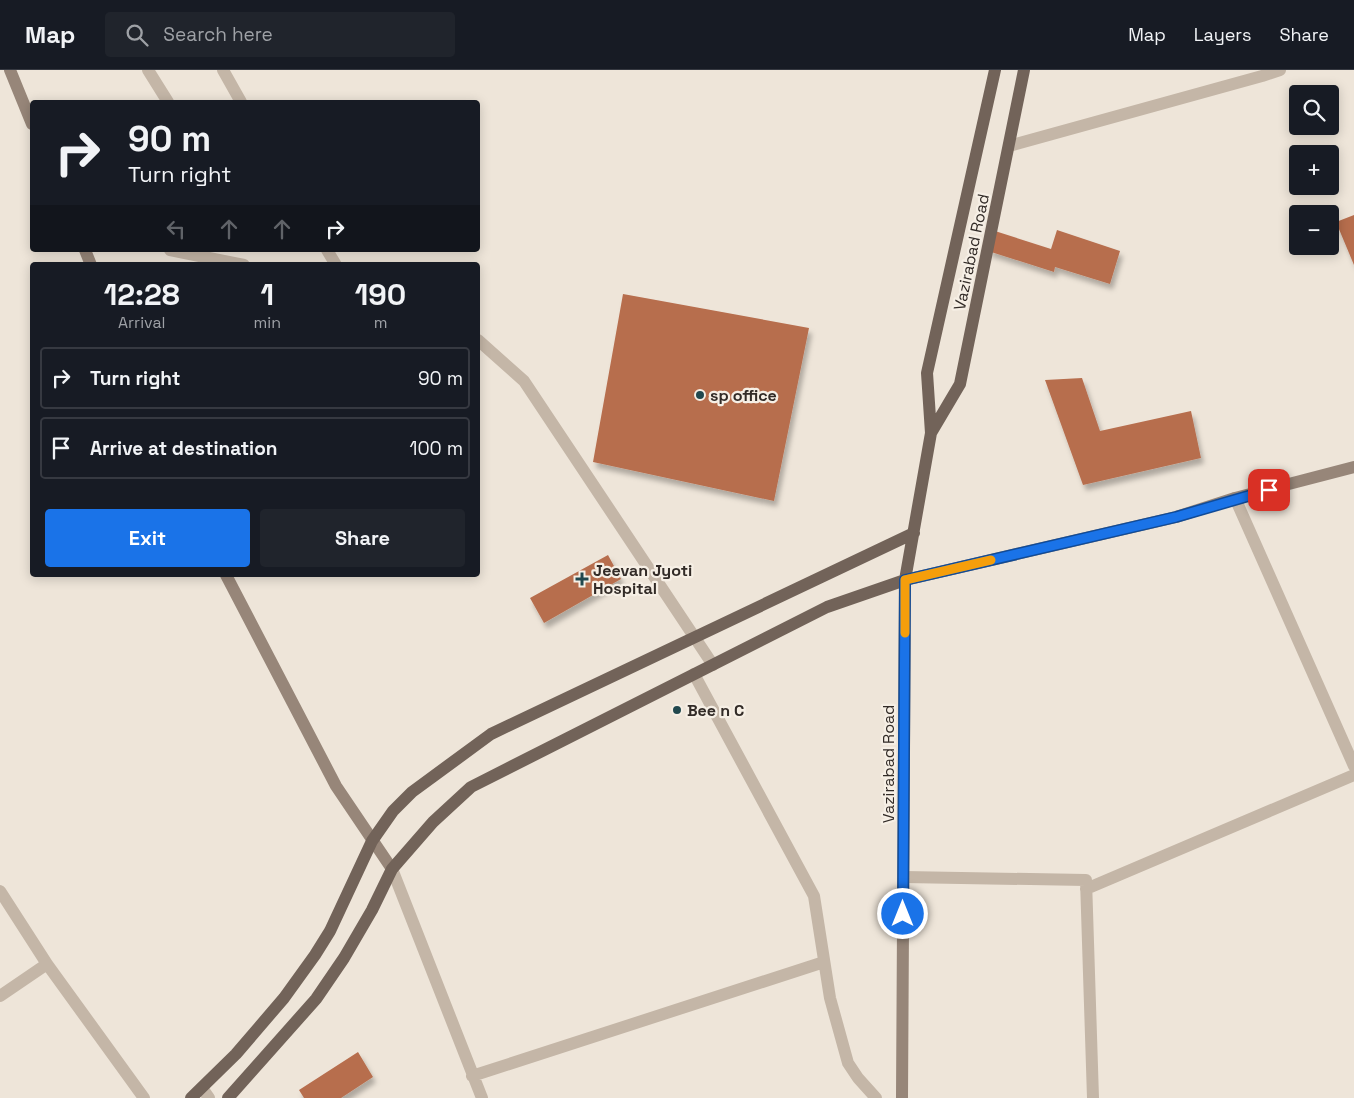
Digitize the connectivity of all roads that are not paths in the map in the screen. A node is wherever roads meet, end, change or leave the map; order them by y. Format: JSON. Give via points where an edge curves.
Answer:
{"nodes":[{"id":1,"x":10,"y":70,"type":"edge"},
{"id":2,"x":148,"y":70,"type":"edge"},
{"id":3,"x":222,"y":70,"type":"edge"},
{"id":4,"x":995,"y":70,"type":"edge"},
{"id":5,"x":1024,"y":70,"type":"edge"},
{"id":6,"x":1280,"y":70,"type":"edge"},
{"id":7,"x":167,"y":100,"type":"edge"},
{"id":8,"x":240,"y":100,"type":"edge"},
{"id":9,"x":30,"y":119,"type":"edge"},
{"id":10,"x":1009,"y":146,"type":"junction"},
{"id":11,"x":180,"y":252,"type":"edge"},
{"id":12,"x":229,"y":262,"type":"edge"},
{"id":13,"x":480,"y":342,"type":"edge"},
{"id":14,"x":932,"y":433,"type":"junction"},
{"id":15,"x":1354,"y":468,"type":"edge"},
{"id":16,"x":1235,"y":498,"type":"junction"},
{"id":17,"x":914,"y":533,"type":"junction"},
{"id":18,"x":227,"y":577,"type":"edge"},
{"id":19,"x":905,"y":580,"type":"junction"},
{"id":20,"x":696,"y":637,"type":"junction"},
{"id":21,"x":713,"y":664,"type":"junction"},
{"id":22,"x":694,"y":674,"type":"junction"},
{"id":23,"x":1354,"y":766,"type":"edge"},
{"id":24,"x":1354,"y":775,"type":"edge"},
{"id":25,"x":372,"y":841,"type":"junction"},
{"id":26,"x":392,"y":869,"type":"junction"},
{"id":27,"x":904,"y":877,"type":"junction"},
{"id":28,"x":1086,"y":889,"type":"junction"},
{"id":29,"x":0,"y":891,"type":"edge"},
{"id":30,"x":824,"y":962,"type":"junction"},
{"id":31,"x":47,"y":964,"type":"junction"},
{"id":32,"x":0,"y":996,"type":"edge"},
{"id":33,"x":472,"y":1076,"type":"junction"},
{"id":34,"x":205,"y":1093,"type":"edge"},
{"id":35,"x":144,"y":1098,"type":"edge"},
{"id":36,"x":191,"y":1098,"type":"edge"},
{"id":37,"x":228,"y":1098,"type":"edge"},
{"id":38,"x":482,"y":1098,"type":"edge"},
{"id":39,"x":876,"y":1098,"type":"edge"},
{"id":40,"x":902,"y":1098,"type":"edge"},
{"id":41,"x":1093,"y":1098,"type":"edge"}],
"edges":[{"from":1,"to":9,"type":"main road"},
{"from":2,"to":7,"type":"street"},
{"from":3,"to":8,"type":"street"},
{"from":4,"to":14,"type":"main road","name":"Vazirabad Road","via":[[927,373]]},
{"from":5,"to":10,"type":"main road","name":"Vazirabad Road"},
{"from":6,"to":10,"type":"street"},
{"from":10,"to":14,"type":"main road","name":"Vazirabad Road","via":[[960,384]]},
{"from":11,"to":12,"type":"street"},
{"from":13,"to":20,"type":"street","via":[[524,381]]},
{"from":14,"to":17,"type":"main road","name":"Vazirabad Road"},
{"from":15,"to":16,"type":"main road"},
{"from":16,"to":19,"type":"main road","via":[[1176,517]]},
{"from":16,"to":23,"type":"street"},
{"from":17,"to":19,"type":"main road","name":"Vazirabad Road"},
{"from":17,"to":20,"type":"main road"},
{"from":18,"to":25,"type":"main road","via":[[336,786]]},
{"from":19,"to":21,"type":"main road","via":[[827,607]]},
{"from":19,"to":27,"type":"main road","name":"Vazirabad Road"},
{"from":20,"to":21,"type":"street"},
{"from":20,"to":25,"type":"main road","via":[[491,734],[412,792],[393,811]]},
{"from":21,"to":22,"type":"main road"},
{"from":22,"to":26,"type":"main road","via":[[471,787],[433,822]]},
{"from":22,"to":30,"type":"street","via":[[814,896]]},
{"from":24,"to":28,"type":"street"},
{"from":25,"to":26,"type":"main road"},
{"from":25,"to":34,"type":"main road","via":[[315,956]]},
{"from":26,"to":33,"type":"street"},
{"from":26,"to":37,"type":"main road","via":[[344,958],[316,999]]},
{"from":27,"to":28,"type":"street","via":[[1086,880]]},
{"from":27,"to":40,"type":"main road","name":"Vazirabad Road"},
{"from":28,"to":41,"type":"street"},
{"from":29,"to":31,"type":"street"},
{"from":30,"to":33,"type":"street"},
{"from":30,"to":39,"type":"street","via":[[830,998],[848,1062]]},
{"from":31,"to":32,"type":"street"},
{"from":31,"to":35,"type":"street"},
{"from":33,"to":38,"type":"street"},
{"from":34,"to":36,"type":"main road"}]}
